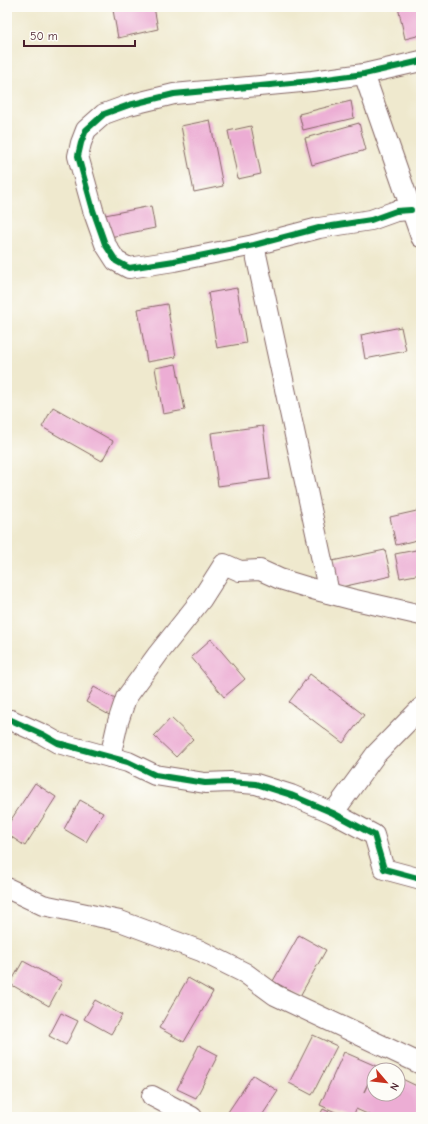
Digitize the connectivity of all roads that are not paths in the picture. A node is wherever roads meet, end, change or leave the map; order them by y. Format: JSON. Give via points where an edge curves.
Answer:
{"nodes":[{"id":1,"x":421,"y":61,"type":"edge"},
{"id":2,"x":364,"y":74,"type":"junction"},
{"id":3,"x":411,"y":210,"type":"junction"},
{"id":4,"x":421,"y":237,"type":"edge"},
{"id":5,"x":254,"y":245,"type":"junction"},
{"id":6,"x":329,"y":593,"type":"junction"},
{"id":7,"x":421,"y":615,"type":"edge"},
{"id":8,"x":421,"y":708,"type":"edge"},
{"id":9,"x":10,"y":720,"type":"dead end"},
{"id":10,"x":110,"y":757,"type":"junction"},
{"id":11,"x":333,"y":813,"type":"junction"},
{"id":12,"x":421,"y":879,"type":"edge"},
{"id":13,"x":7,"y":888,"type":"edge"},
{"id":14,"x":421,"y":1064,"type":"edge"},
{"id":15,"x":152,"y":1096,"type":"dead end"},
{"id":16,"x":192,"y":1117,"type":"edge"}],
"edges":[{"from":1,"to":2,"type":"street"},
{"from":2,"to":3,"type":"street"},
{"from":2,"to":5,"type":"street","via":[[174,94],[104,114],[86,130],[78,156],[92,210],[105,244],[116,261],[129,268]]},
{"from":3,"to":4,"type":"street"},
{"from":3,"to":5,"type":"street","via":[[396,211],[371,220],[319,228]]},
{"from":5,"to":6,"type":"street"},
{"from":6,"to":7,"type":"street"},
{"from":6,"to":10,"type":"street","via":[[260,570],[240,571],[224,564],[201,600],[126,698]]},
{"from":8,"to":11,"type":"street","via":[[376,754]]},
{"from":9,"to":10,"type":"street","via":[[58,743]]},
{"from":10,"to":11,"type":"street","via":[[128,762],[155,775],[204,783],[256,784],[291,795]]},
{"from":11,"to":12,"type":"street","via":[[374,835],[384,869]]},
{"from":13,"to":14,"type":"street","via":[[43,905],[120,921],[201,951],[246,973],[275,995]]},
{"from":15,"to":16,"type":"street"}]}
